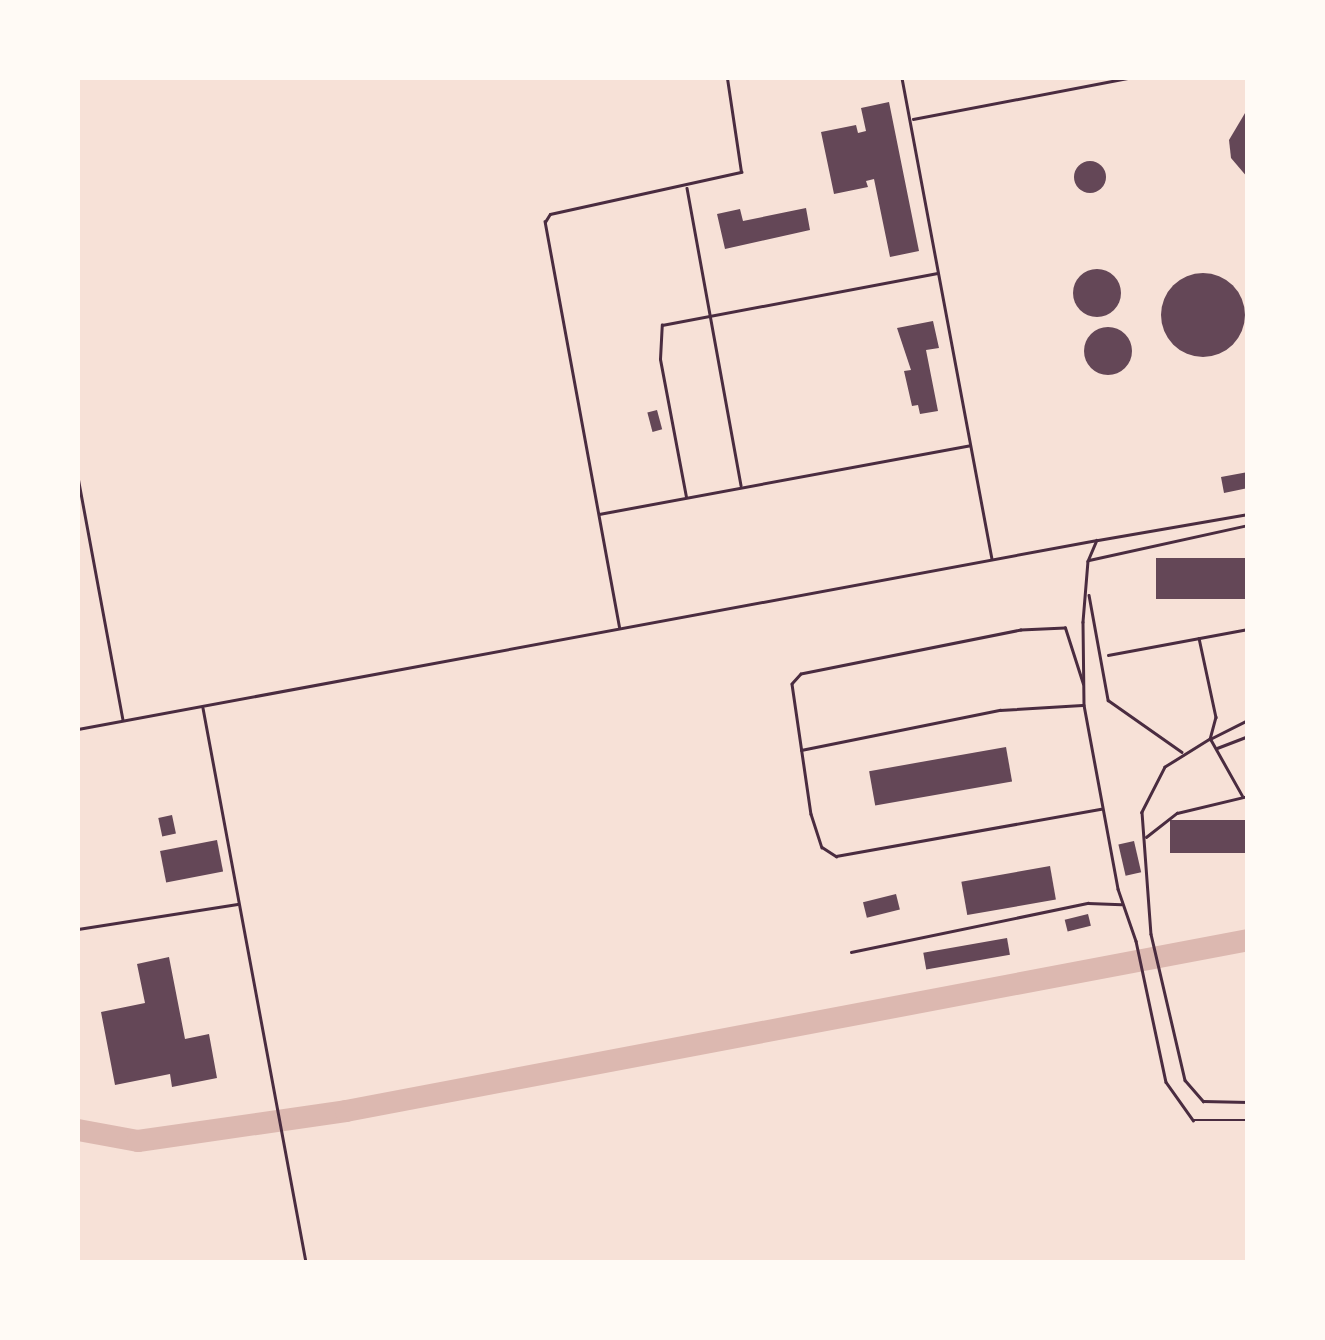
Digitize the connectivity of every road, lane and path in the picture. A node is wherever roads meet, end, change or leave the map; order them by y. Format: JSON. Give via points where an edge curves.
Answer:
{"nodes":[{"id":1,"x":727,"y":78,"type":"edge"},
{"id":2,"x":902,"y":78,"type":"edge"},
{"id":3,"x":1128,"y":78,"type":"edge"},
{"id":4,"x":910,"y":119,"type":"junction"},
{"id":5,"x":686,"y":187,"type":"junction"},
{"id":6,"x":938,"y":273,"type":"junction"},
{"id":7,"x":710,"y":314,"type":"junction"},
{"id":8,"x":970,"y":445,"type":"junction"},
{"id":9,"x":78,"y":477,"type":"edge"},
{"id":10,"x":741,"y":487,"type":"junction"},
{"id":11,"x":686,"y":496,"type":"junction"},
{"id":12,"x":598,"y":514,"type":"junction"},
{"id":13,"x":1248,"y":514,"type":"edge"},
{"id":14,"x":1248,"y":525,"type":"edge"},
{"id":15,"x":1097,"y":540,"type":"junction"},
{"id":16,"x":992,"y":560,"type":"junction"},
{"id":17,"x":1088,"y":561,"type":"junction"},
{"id":18,"x":1089,"y":593,"type":"junction"},
{"id":19,"x":619,"y":627,"type":"junction"},
{"id":20,"x":1248,"y":629,"type":"edge"},
{"id":21,"x":1199,"y":638,"type":"junction"},
{"id":22,"x":1108,"y":655,"type":"dead end"},
{"id":23,"x":1083,"y":686,"type":"junction"},
{"id":24,"x":1084,"y":705,"type":"junction"},
{"id":25,"x":203,"y":706,"type":"junction"},
{"id":26,"x":1248,"y":720,"type":"edge"},
{"id":27,"x":123,"y":721,"type":"junction"},
{"id":28,"x":78,"y":729,"type":"edge"},
{"id":29,"x":1248,"y":736,"type":"edge"},
{"id":30,"x":1210,"y":739,"type":"junction"},
{"id":31,"x":1216,"y":749,"type":"junction"},
{"id":32,"x":801,"y":750,"type":"junction"},
{"id":33,"x":1183,"y":753,"type":"junction"},
{"id":34,"x":1245,"y":796,"type":"edge"},
{"id":35,"x":1102,"y":808,"type":"junction"},
{"id":36,"x":1143,"y":840,"type":"junction"},
{"id":37,"x":238,"y":904,"type":"junction"},
{"id":38,"x":1123,"y":904,"type":"junction"},
{"id":39,"x":78,"y":929,"type":"edge"},
{"id":40,"x":850,"y":952,"type":"dead end"},
{"id":41,"x":1248,"y":1102,"type":"edge"},
{"id":42,"x":1248,"y":1120,"type":"edge"},
{"id":43,"x":306,"y":1262,"type":"edge"}],
"edges":[{"from":1,"to":5,"type":"lane","via":[[741,172]]},
{"from":2,"to":4,"type":"lane"},
{"from":3,"to":4,"type":"lane"},
{"from":4,"to":6,"type":"lane"},
{"from":5,"to":7,"type":"lane"},
{"from":5,"to":12,"type":"lane","via":[[550,214],[545,222]]},
{"from":6,"to":7,"type":"lane"},
{"from":6,"to":8,"type":"lane"},
{"from":7,"to":10,"type":"lane"},
{"from":7,"to":11,"type":"lane","via":[[670,321],[660,331]]},
{"from":8,"to":10,"type":"lane"},
{"from":8,"to":16,"type":"lane"},
{"from":9,"to":27,"type":"lane"},
{"from":10,"to":11,"type":"lane"},
{"from":11,"to":12,"type":"lane"},
{"from":12,"to":19,"type":"lane"},
{"from":13,"to":15,"type":"lane"},
{"from":14,"to":17,"type":"lane"},
{"from":15,"to":16,"type":"lane"},
{"from":15,"to":17,"type":"lane"},
{"from":16,"to":19,"type":"lane"},
{"from":17,"to":18,"type":"lane"},
{"from":18,"to":23,"type":"lane"},
{"from":18,"to":33,"type":"lane","via":[[1108,700]]},
{"from":19,"to":25,"type":"lane"},
{"from":20,"to":21,"type":"lane"},
{"from":21,"to":22,"type":"lane"},
{"from":21,"to":30,"type":"lane","via":[[1216,717]]},
{"from":23,"to":24,"type":"lane"},
{"from":23,"to":32,"type":"lane","via":[[1064,628],[1021,630],[800,674],[792,684]]},
{"from":24,"to":32,"type":"lane","via":[[1000,710]]},
{"from":24,"to":35,"type":"lane"},
{"from":25,"to":27,"type":"lane"},
{"from":25,"to":37,"type":"lane"},
{"from":26,"to":30,"type":"lane"},
{"from":27,"to":28,"type":"lane"},
{"from":29,"to":31,"type":"lane"},
{"from":30,"to":31,"type":"lane"},
{"from":30,"to":33,"type":"lane"},
{"from":31,"to":34,"type":"lane"},
{"from":32,"to":35,"type":"lane","via":[[811,814],[822,847],[836,856]]},
{"from":33,"to":36,"type":"lane","via":[[1165,767],[1142,812]]},
{"from":34,"to":36,"type":"lane","via":[[1177,812]]},
{"from":35,"to":38,"type":"lane"},
{"from":36,"to":41,"type":"lane","via":[[1151,934],[1185,1080],[1203,1101]]},
{"from":37,"to":39,"type":"lane"},
{"from":37,"to":43,"type":"lane"},
{"from":38,"to":40,"type":"lane","via":[[1088,903]]},
{"from":38,"to":42,"type":"lane","via":[[1176,1103],[1193,1120]]}]}
